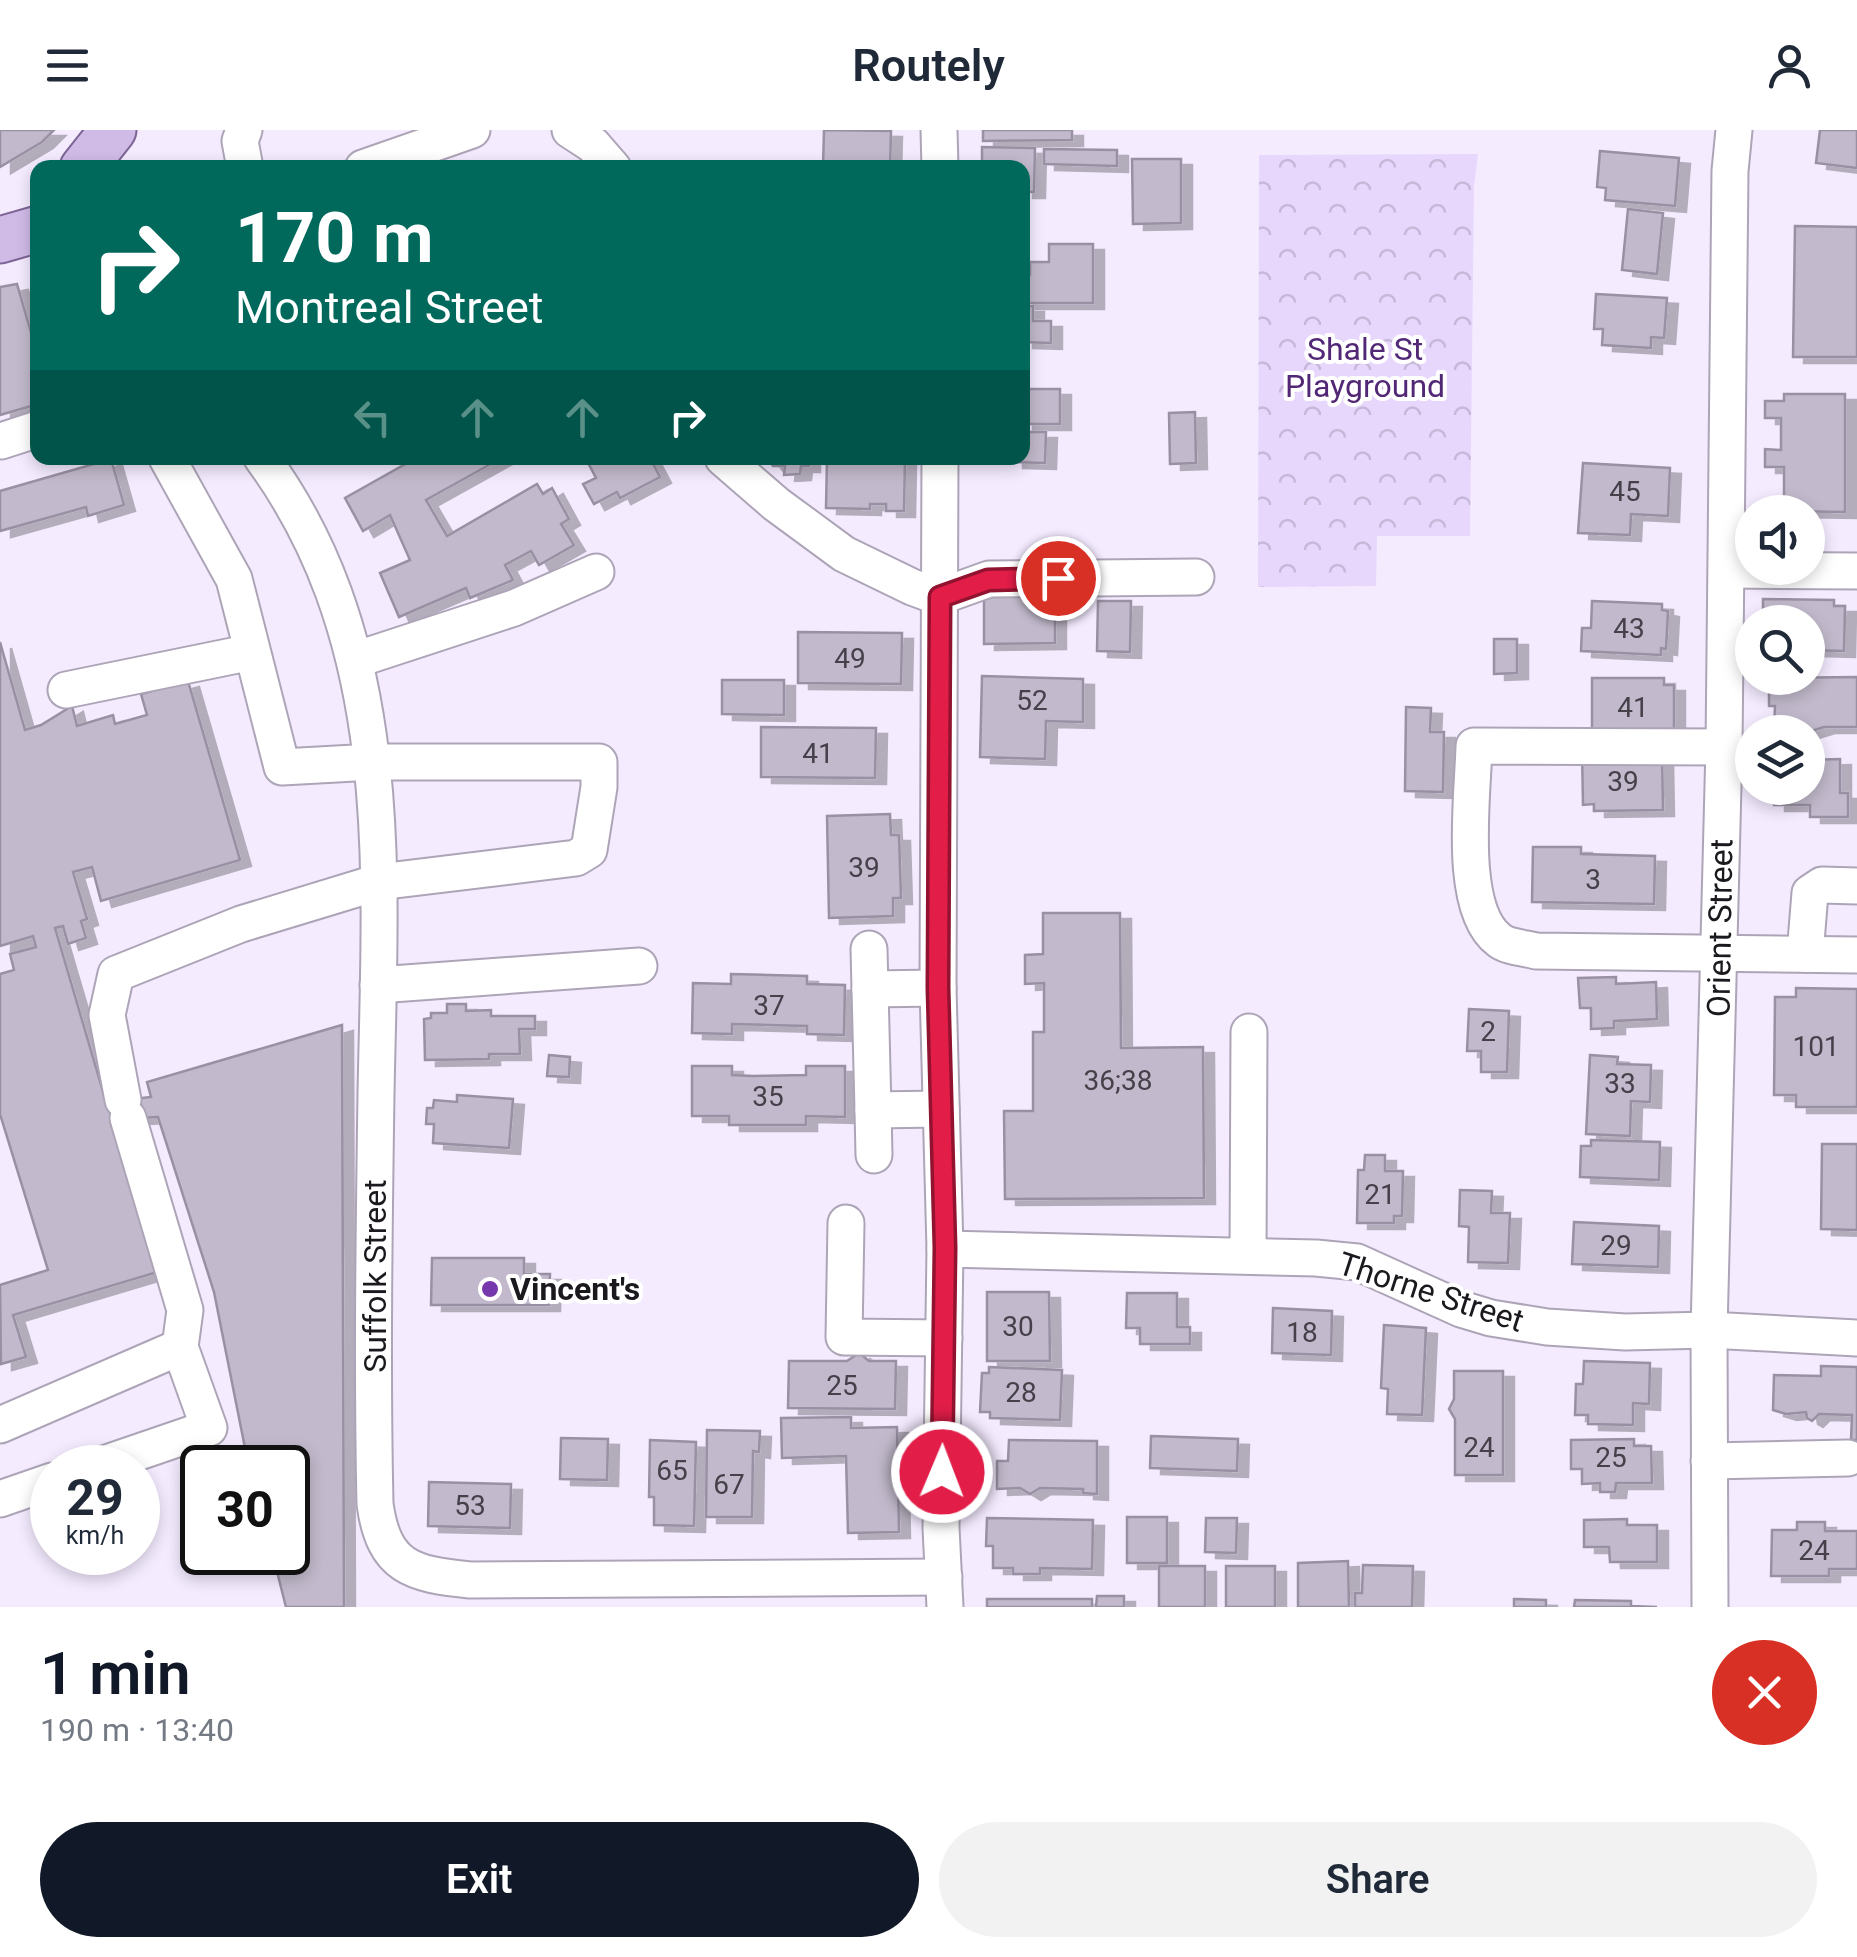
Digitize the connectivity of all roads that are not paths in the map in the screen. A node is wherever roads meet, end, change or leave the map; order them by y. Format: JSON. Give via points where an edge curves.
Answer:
{"nodes":[{"id":1,"x":113,"y":130,"type":"edge"},
{"id":2,"x":244,"y":130,"type":"edge"},
{"id":3,"x":472,"y":130,"type":"edge"},
{"id":4,"x":570,"y":130,"type":"edge"},
{"id":5,"x":939,"y":130,"type":"edge"},
{"id":6,"x":1734,"y":130,"type":"edge"},
{"id":7,"x":89,"y":160,"type":"edge"},
{"id":8,"x":243,"y":160,"type":"edge"},
{"id":9,"x":385,"y":160,"type":"edge"},
{"id":10,"x":606,"y":160,"type":"edge"},
{"id":11,"x":940,"y":160,"type":"edge"},
{"id":12,"x":30,"y":231,"type":"edge"},
{"id":13,"x":0,"y":240,"type":"edge"},
{"id":14,"x":30,"y":432,"type":"edge"},
{"id":15,"x":2,"y":441,"type":"edge"},
{"id":16,"x":171,"y":465,"type":"edge"},
{"id":17,"x":266,"y":465,"type":"edge"},
{"id":18,"x":731,"y":465,"type":"edge"},
{"id":19,"x":940,"y":465,"type":"edge"},
{"id":20,"x":1727,"y":570,"type":"junction"},
{"id":21,"x":596,"y":572,"type":"dead end"},
{"id":22,"x":1857,"y":572,"type":"edge"},
{"id":23,"x":1196,"y":577,"type":"dead end"},
{"id":24,"x":940,"y":597,"type":"junction"},
{"id":25,"x":252,"y":652,"type":"junction"},
{"id":26,"x":354,"y":660,"type":"junction"},
{"id":27,"x":66,"y":690,"type":"dead end"},
{"id":28,"x":1724,"y":747,"type":"junction"},
{"id":29,"x":373,"y":762,"type":"junction"},
{"id":30,"x":379,"y":882,"type":"junction"},
{"id":31,"x":1857,"y":886,"type":"edge"},
{"id":32,"x":869,"y":949,"type":"dead end"},
{"id":33,"x":1720,"y":953,"type":"junction"},
{"id":34,"x":1805,"y":954,"type":"junction"},
{"id":35,"x":1857,"y":954,"type":"edge"},
{"id":36,"x":639,"y":966,"type":"dead end"},
{"id":37,"x":378,"y":985,"type":"junction"},
{"id":38,"x":938,"y":988,"type":"junction"},
{"id":39,"x":870,"y":989,"type":"junction"},
{"id":40,"x":1249,"y":1032,"type":"dead end"},
{"id":41,"x":941,"y":1109,"type":"junction"},
{"id":42,"x":873,"y":1110,"type":"junction"},
{"id":43,"x":874,"y":1155,"type":"dead end"},
{"id":44,"x":846,"y":1223,"type":"dead end"},
{"id":45,"x":945,"y":1248,"type":"junction"},
{"id":46,"x":1248,"y":1254,"type":"junction"},
{"id":47,"x":1709,"y":1330,"type":"junction"},
{"id":48,"x":944,"y":1338,"type":"junction"},
{"id":49,"x":1857,"y":1338,"type":"edge"},
{"id":50,"x":180,"y":1348,"type":"junction"},
{"id":51,"x":0,"y":1425,"type":"edge"},
{"id":52,"x":159,"y":1445,"type":"edge"},
{"id":53,"x":1848,"y":1458,"type":"dead end"},
{"id":54,"x":1710,"y":1461,"type":"junction"},
{"id":55,"x":30,"y":1489,"type":"edge"},
{"id":56,"x":0,"y":1499,"type":"edge"},
{"id":57,"x":944,"y":1592,"type":"edge"},
{"id":58,"x":1710,"y":1607,"type":"edge"}],
"edges":[{"from":1,"to":7,"type":"main road"},
{"from":2,"to":8,"type":"street"},
{"from":3,"to":9,"type":"street"},
{"from":4,"to":10,"type":"street"},
{"from":5,"to":11,"type":"street"},
{"from":6,"to":20,"type":"street","name":"Orient Street"},
{"from":12,"to":13,"type":"main road"},
{"from":14,"to":15,"type":"street"},
{"from":16,"to":25,"type":"street","via":[[234,579]]},
{"from":17,"to":26,"type":"street","name":"Suffolk Street","via":[[310,541]]},
{"from":18,"to":24,"type":"street","via":[[844,554]]},
{"from":19,"to":24,"type":"street"},
{"from":20,"to":22,"type":"street"},
{"from":20,"to":28,"type":"street","name":"Orient Street"},
{"from":21,"to":26,"type":"street","via":[[514,608]]},
{"from":23,"to":24,"type":"street","via":[[988,580]]},
{"from":24,"to":38,"type":"street"},
{"from":25,"to":27,"type":"street"},
{"from":25,"to":29,"type":"street","via":[[282,767]]},
{"from":26,"to":29,"type":"street","name":"Suffolk Street"},
{"from":28,"to":33,"type":"street","name":"Orient Street"},
{"from":28,"to":33,"type":"street","via":[[1474,746],[1475,900],[1500,942],[1536,951]]},
{"from":29,"to":30,"type":"street","name":"Suffolk Street"},
{"from":29,"to":30,"type":"street","via":[[599,762],[589,850],[576,858]]},
{"from":30,"to":37,"type":"street","name":"Suffolk Street"},
{"from":30,"to":50,"type":"street","via":[[241,924],[116,974],[107,1015],[126,1109],[185,1310]]},
{"from":31,"to":34,"type":"street","via":[[1822,885],[1810,893]]},
{"from":32,"to":39,"type":"street"},
{"from":33,"to":34,"type":"street"},
{"from":33,"to":47,"type":"street","name":"Orient Street"},
{"from":34,"to":35,"type":"street"},
{"from":36,"to":37,"type":"street"},
{"from":37,"to":57,"type":"street","name":"Suffolk Street","via":[[376,1504],[382,1536],[396,1560],[438,1577],[520,1582],[718,1576]]},
{"from":38,"to":39,"type":"street"},
{"from":38,"to":41,"type":"street"},
{"from":39,"to":42,"type":"street"},
{"from":40,"to":46,"type":"street"},
{"from":41,"to":42,"type":"street"},
{"from":41,"to":45,"type":"street"},
{"from":42,"to":43,"type":"street"},
{"from":44,"to":48,"type":"street","via":[[844,1337]]},
{"from":45,"to":46,"type":"street","name":"Thorne Street"},
{"from":45,"to":48,"type":"street"},
{"from":46,"to":47,"type":"street","name":"Thorne Street","via":[[1357,1262],[1491,1318],[1547,1328]]},
{"from":47,"to":49,"type":"street","name":"Thorne Street"},
{"from":47,"to":54,"type":"street","name":"Orient Street"},
{"from":48,"to":57,"type":"street"},
{"from":50,"to":51,"type":"street"},
{"from":50,"to":52,"type":"street","via":[[209,1428]]},
{"from":53,"to":54,"type":"street"},
{"from":54,"to":58,"type":"street","name":"Orient Street"},
{"from":55,"to":56,"type":"street"}]}
